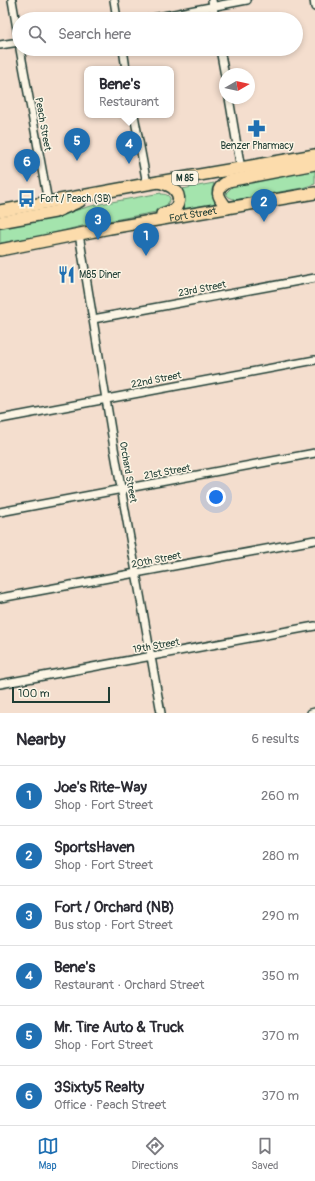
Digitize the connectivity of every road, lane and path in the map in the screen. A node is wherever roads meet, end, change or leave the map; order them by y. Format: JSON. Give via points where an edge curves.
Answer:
{"nodes":[{"id":1,"x":12,"y":0,"type":"edge"},
{"id":2,"x":114,"y":0,"type":"edge"},
{"id":3,"x":247,"y":0,"type":"edge"},
{"id":4,"x":314,"y":0,"type":"edge"},
{"id":5,"x":212,"y":3,"type":"edge"},
{"id":6,"x":315,"y":7,"type":"edge"},
{"id":7,"x":14,"y":12,"type":"edge"},
{"id":8,"x":116,"y":12,"type":"edge"},
{"id":9,"x":176,"y":12,"type":"edge"},
{"id":10,"x":12,"y":43,"type":"edge"},
{"id":11,"x":0,"y":45,"type":"edge"},
{"id":12,"x":21,"y":56,"type":"edge"},
{"id":13,"x":124,"y":56,"type":"edge"},
{"id":14,"x":221,"y":56,"type":"edge"},
{"id":15,"x":126,"y":66,"type":"edge"},
{"id":16,"x":224,"y":68,"type":"edge"},
{"id":17,"x":230,"y":104,"type":"edge"},
{"id":18,"x":135,"y":118,"type":"edge"},
{"id":19,"x":315,"y":155,"type":"edge"},
{"id":20,"x":315,"y":164,"type":"edge"},
{"id":21,"x":241,"y":169,"type":"junction"},
{"id":22,"x":159,"y":182,"type":"junction"},
{"id":23,"x":146,"y":184,"type":"junction"},
{"id":24,"x":315,"y":189,"type":"edge"},
{"id":25,"x":95,"y":194,"type":"junction"},
{"id":26,"x":310,"y":194,"type":"edge"},
{"id":27,"x":48,"y":202,"type":"junction"},
{"id":28,"x":228,"y":208,"type":"junction"},
{"id":29,"x":0,"y":211,"type":"edge"},
{"id":30,"x":0,"y":222,"type":"edge"},
{"id":31,"x":79,"y":234,"type":"junction"},
{"id":32,"x":49,"y":241,"type":"junction"},
{"id":33,"x":0,"y":250,"type":"edge"},
{"id":34,"x":315,"y":278,"type":"edge"},
{"id":35,"x":93,"y":319,"type":"junction"},
{"id":36,"x":315,"y":360,"type":"edge"},
{"id":37,"x":106,"y":399,"type":"junction"},
{"id":38,"x":0,"y":419,"type":"edge"},
{"id":39,"x":315,"y":454,"type":"edge"},
{"id":40,"x":121,"y":489,"type":"junction"},
{"id":41,"x":0,"y":512,"type":"edge"},
{"id":42,"x":315,"y":540,"type":"edge"},
{"id":43,"x":136,"y":573,"type":"junction"},
{"id":44,"x":0,"y":598,"type":"edge"},
{"id":45,"x":315,"y":626,"type":"edge"},
{"id":46,"x":151,"y":656,"type":"junction"},
{"id":47,"x":0,"y":684,"type":"edge"},
{"id":48,"x":315,"y":712,"type":"edge"},
{"id":49,"x":161,"y":713,"type":"edge"},
{"id":50,"x":311,"y":713,"type":"edge"}],
"edges":[{"from":1,"to":7,"type":"street"},
{"from":2,"to":8,"type":"street"},
{"from":3,"to":5,"type":"street"},
{"from":4,"to":6,"type":"street"},
{"from":5,"to":9,"type":"street"},
{"from":10,"to":11,"type":"street"},
{"from":12,"to":27,"type":"street","name":"Peach Street"},
{"from":13,"to":15,"type":"street"},
{"from":14,"to":16,"type":"street"},
{"from":17,"to":21,"type":"street"},
{"from":18,"to":23,"type":"street"},
{"from":19,"to":21,"type":"main road","number":"M 85"},
{"from":20,"to":28,"type":"main road","via":[[222,185],[218,193],[220,200]]},
{"from":21,"to":22,"type":"main road","number":"M 85"},
{"from":22,"to":23,"type":"main road","number":"M 85"},
{"from":22,"to":32,"type":"main road","via":[[174,189],[178,195],[178,203],[172,211],[73,231]]},
{"from":23,"to":25,"type":"main road","number":"M 85"},
{"from":24,"to":26,"type":"main road","name":"Fort Street"},
{"from":25,"to":27,"type":"main road","number":"M 85"},
{"from":25,"to":30,"type":"main road","via":[[54,212]]},
{"from":26,"to":28,"type":"main road","name":"Fort Street"},
{"from":27,"to":29,"type":"main road","number":"M 85"},
{"from":28,"to":31,"type":"main road","name":"Fort Street"},
{"from":31,"to":32,"type":"main road","name":"Fort Street"},
{"from":31,"to":35,"type":"street","name":"Orchard Street"},
{"from":32,"to":33,"type":"main road","name":"Fort Street"},
{"from":34,"to":35,"type":"street","name":"23rd Street"},
{"from":35,"to":37,"type":"street","name":"Orchard Street"},
{"from":36,"to":37,"type":"street","name":"22nd Street"},
{"from":37,"to":38,"type":"street","name":"22nd Street"},
{"from":37,"to":40,"type":"street","name":"Orchard Street"},
{"from":39,"to":40,"type":"street","name":"21st Street"},
{"from":40,"to":41,"type":"street","name":"21st Street"},
{"from":40,"to":43,"type":"street","name":"Orchard Street"},
{"from":42,"to":43,"type":"street","name":"20th Street"},
{"from":43,"to":44,"type":"street","name":"20th Street"},
{"from":43,"to":46,"type":"street","name":"Orchard Street"},
{"from":45,"to":46,"type":"street","name":"19th Street"},
{"from":46,"to":47,"type":"street","name":"19th Street"},
{"from":46,"to":49,"type":"street","name":"Orchard Street"},
{"from":48,"to":50,"type":"street"}]}
